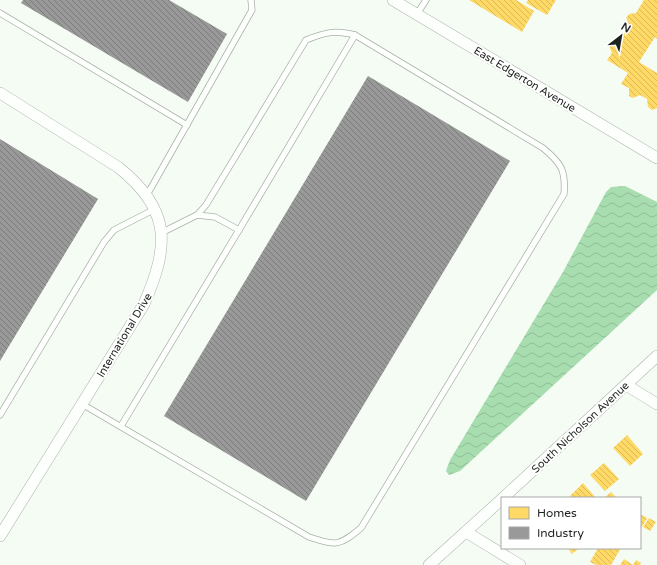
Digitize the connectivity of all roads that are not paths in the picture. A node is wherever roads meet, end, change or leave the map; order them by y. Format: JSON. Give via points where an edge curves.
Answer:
{"nodes":[{"id":1,"x":251,"y":0,"type":"edge"},
{"id":2,"x":393,"y":0,"type":"edge"},
{"id":3,"x":426,"y":0,"type":"edge"},
{"id":4,"x":0,"y":13,"type":"edge"},
{"id":5,"x":417,"y":14,"type":"junction"},
{"id":6,"x":355,"y":35,"type":"junction"},
{"id":7,"x":0,"y":93,"type":"edge"},
{"id":8,"x":187,"y":125,"type":"junction"},
{"id":9,"x":657,"y":158,"type":"edge"},
{"id":10,"x":147,"y":195,"type":"junction"},
{"id":11,"x":155,"y":209,"type":"junction"},
{"id":12,"x":197,"y":215,"type":"junction"},
{"id":13,"x":239,"y":230,"type":"junction"},
{"id":14,"x":161,"y":233,"type":"junction"},
{"id":15,"x":657,"y":356,"type":"edge"},
{"id":16,"x":626,"y":385,"type":"junction"},
{"id":17,"x":82,"y":404,"type":"junction"},
{"id":18,"x":657,"y":404,"type":"edge"},
{"id":19,"x":0,"y":415,"type":"edge"},
{"id":20,"x":121,"y":426,"type":"junction"},
{"id":21,"x":503,"y":497,"type":"edge"},
{"id":22,"x":501,"y":499,"type":"edge"},
{"id":23,"x":466,"y":532,"type":"junction"},
{"id":24,"x":0,"y":536,"type":"edge"},
{"id":25,"x":430,"y":565,"type":"edge"},
{"id":26,"x":520,"y":565,"type":"edge"}],
"edges":[{"from":1,"to":8,"type":"lane","via":[[252,10]]},
{"from":2,"to":5,"type":"street","name":"East Edgerton Avenue"},
{"from":3,"to":5,"type":"lane"},
{"from":4,"to":8,"type":"lane"},
{"from":5,"to":9,"type":"street","name":"East Edgerton Avenue"},
{"from":6,"to":12,"type":"lane","via":[[340,31],[324,33],[306,40],[206,205]]},
{"from":6,"to":13,"type":"lane"},
{"from":6,"to":20,"type":"lane","via":[[543,148],[556,159],[565,177],[564,194],[361,528],[344,541],[331,544],[309,537]]},
{"from":7,"to":10,"type":"street","name":"International Drive","via":[[118,167]]},
{"from":8,"to":10,"type":"lane"},
{"from":10,"to":11,"type":"street","name":"International Drive"},
{"from":11,"to":14,"type":"street","name":"International Drive","via":[[159,216]]},
{"from":11,"to":19,"type":"lane","via":[[114,230],[109,236]]},
{"from":12,"to":13,"type":"lane","via":[[215,217]]},
{"from":12,"to":14,"type":"lane"},
{"from":13,"to":20,"type":"lane"},
{"from":14,"to":17,"type":"street","name":"International Drive","via":[[162,250],[156,278],[144,304]]},
{"from":15,"to":16,"type":"street","name":"South Nicholson Avenue"},
{"from":16,"to":18,"type":"street"},
{"from":16,"to":21,"type":"street","name":"South Nicholson Avenue"},
{"from":17,"to":20,"type":"lane"},
{"from":17,"to":24,"type":"street","name":"International Drive"},
{"from":22,"to":23,"type":"street","name":"South Nicholson Avenue"},
{"from":23,"to":25,"type":"street","name":"South Nicholson Avenue"},
{"from":23,"to":26,"type":"street"}]}
